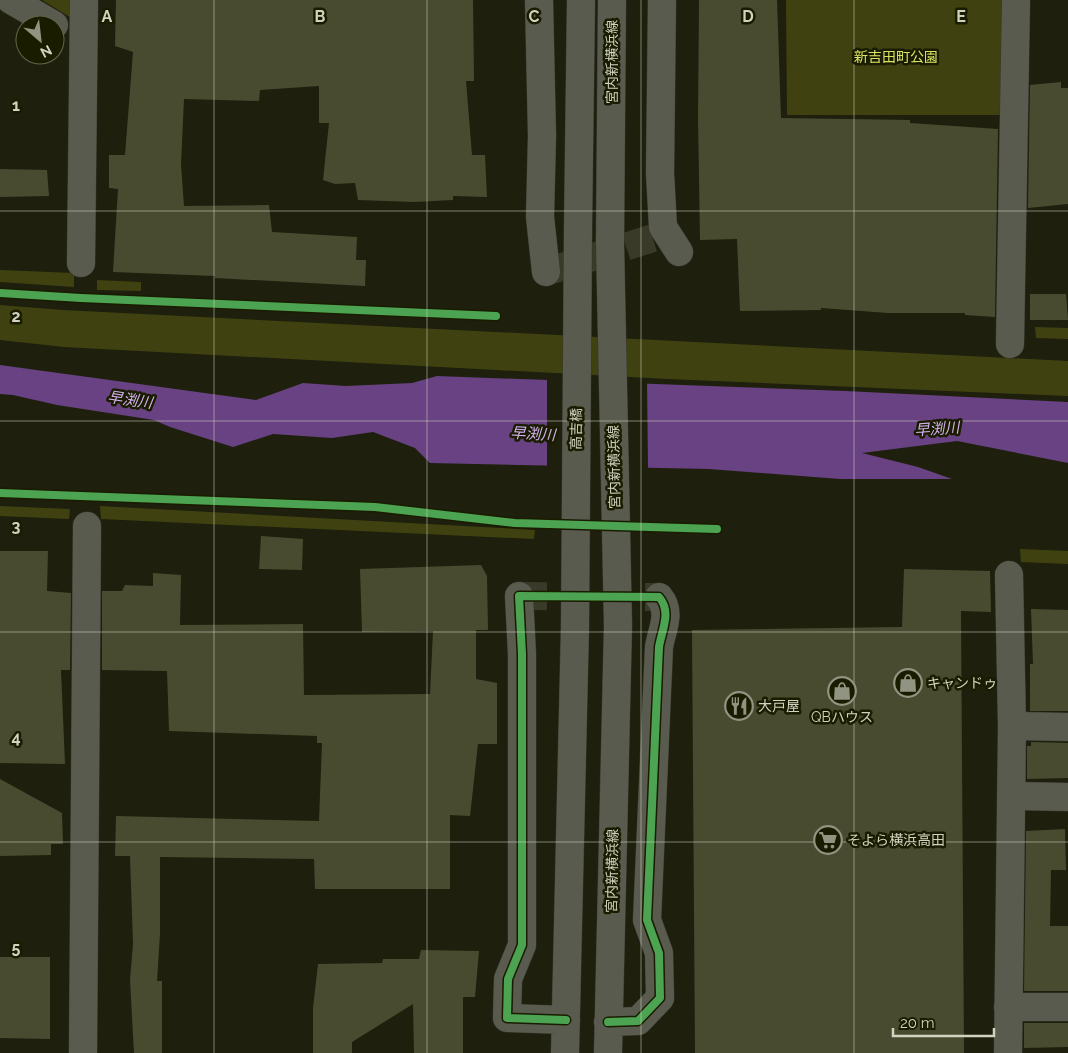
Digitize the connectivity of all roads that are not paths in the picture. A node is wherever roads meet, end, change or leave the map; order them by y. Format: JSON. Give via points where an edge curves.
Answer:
{"nodes":[{"id":1,"x":11,"y":0,"type":"edge"},
{"id":2,"x":84,"y":0,"type":"edge"},
{"id":3,"x":539,"y":0,"type":"edge"},
{"id":4,"x":581,"y":0,"type":"edge"},
{"id":5,"x":612,"y":0,"type":"edge"},
{"id":6,"x":662,"y":0,"type":"edge"},
{"id":7,"x":1016,"y":0,"type":"edge"},
{"id":8,"x":37,"y":15,"type":"edge"},
{"id":9,"x":65,"y":31,"type":"edge"},
{"id":10,"x":84,"y":42,"type":"junction"},
{"id":11,"x":679,"y":252,"type":"dead end"},
{"id":12,"x":82,"y":262,"type":"dead end"},
{"id":13,"x":546,"y":272,"type":"dead end"},
{"id":14,"x":1010,"y":344,"type":"dead end"},
{"id":15,"x":87,"y":526,"type":"dead end"},
{"id":16,"x":1009,"y":575,"type":"dead end"},
{"id":17,"x":519,"y":596,"type":"dead end"},
{"id":18,"x":658,"y":596,"type":"dead end"},
{"id":19,"x":1012,"y":726,"type":"junction"},
{"id":20,"x":1068,"y":727,"type":"edge"},
{"id":21,"x":1011,"y":796,"type":"junction"},
{"id":22,"x":1068,"y":797,"type":"edge"},
{"id":23,"x":1008,"y":1007,"type":"junction"},
{"id":24,"x":1068,"y":1007,"type":"edge"},
{"id":25,"x":566,"y":1020,"type":"junction"},
{"id":26,"x":608,"y":1022,"type":"junction"},
{"id":27,"x":83,"y":1053,"type":"edge"},
{"id":28,"x":565,"y":1053,"type":"edge"},
{"id":29,"x":608,"y":1053,"type":"edge"},
{"id":30,"x":1008,"y":1053,"type":"edge"}],
"edges":[{"from":1,"to":8,"type":"street"},
{"from":2,"to":10,"type":"street"},
{"from":3,"to":13,"type":"street","via":[[540,217]]},
{"from":4,"to":25,"type":"street","name":"高吉橋","bridge":true,"via":[[575,626]]},
{"from":5,"to":26,"type":"street","name":"宮内新横浜線","bridge":true,"via":[[610,242],[618,625]]},
{"from":6,"to":11,"type":"street","via":[[658,232]]},
{"from":7,"to":14,"type":"street"},
{"from":9,"to":10,"type":"street"},
{"from":10,"to":12,"type":"street"},
{"from":15,"to":27,"type":"street"},
{"from":16,"to":19,"type":"street"},
{"from":17,"to":25,"type":"street","via":[[522,654],[522,945],[508,979],[507,1018]]},
{"from":18,"to":26,"type":"street","via":[[665,604],[667,618],[659,647],[647,920],[659,953],[660,998],[638,1020]]},
{"from":19,"to":20,"type":"street"},
{"from":19,"to":21,"type":"street"},
{"from":21,"to":22,"type":"street"},
{"from":21,"to":23,"type":"street"},
{"from":23,"to":24,"type":"street"},
{"from":23,"to":30,"type":"street"},
{"from":25,"to":28,"type":"street"},
{"from":26,"to":29,"type":"street","name":"宮内新横浜線"}]}
